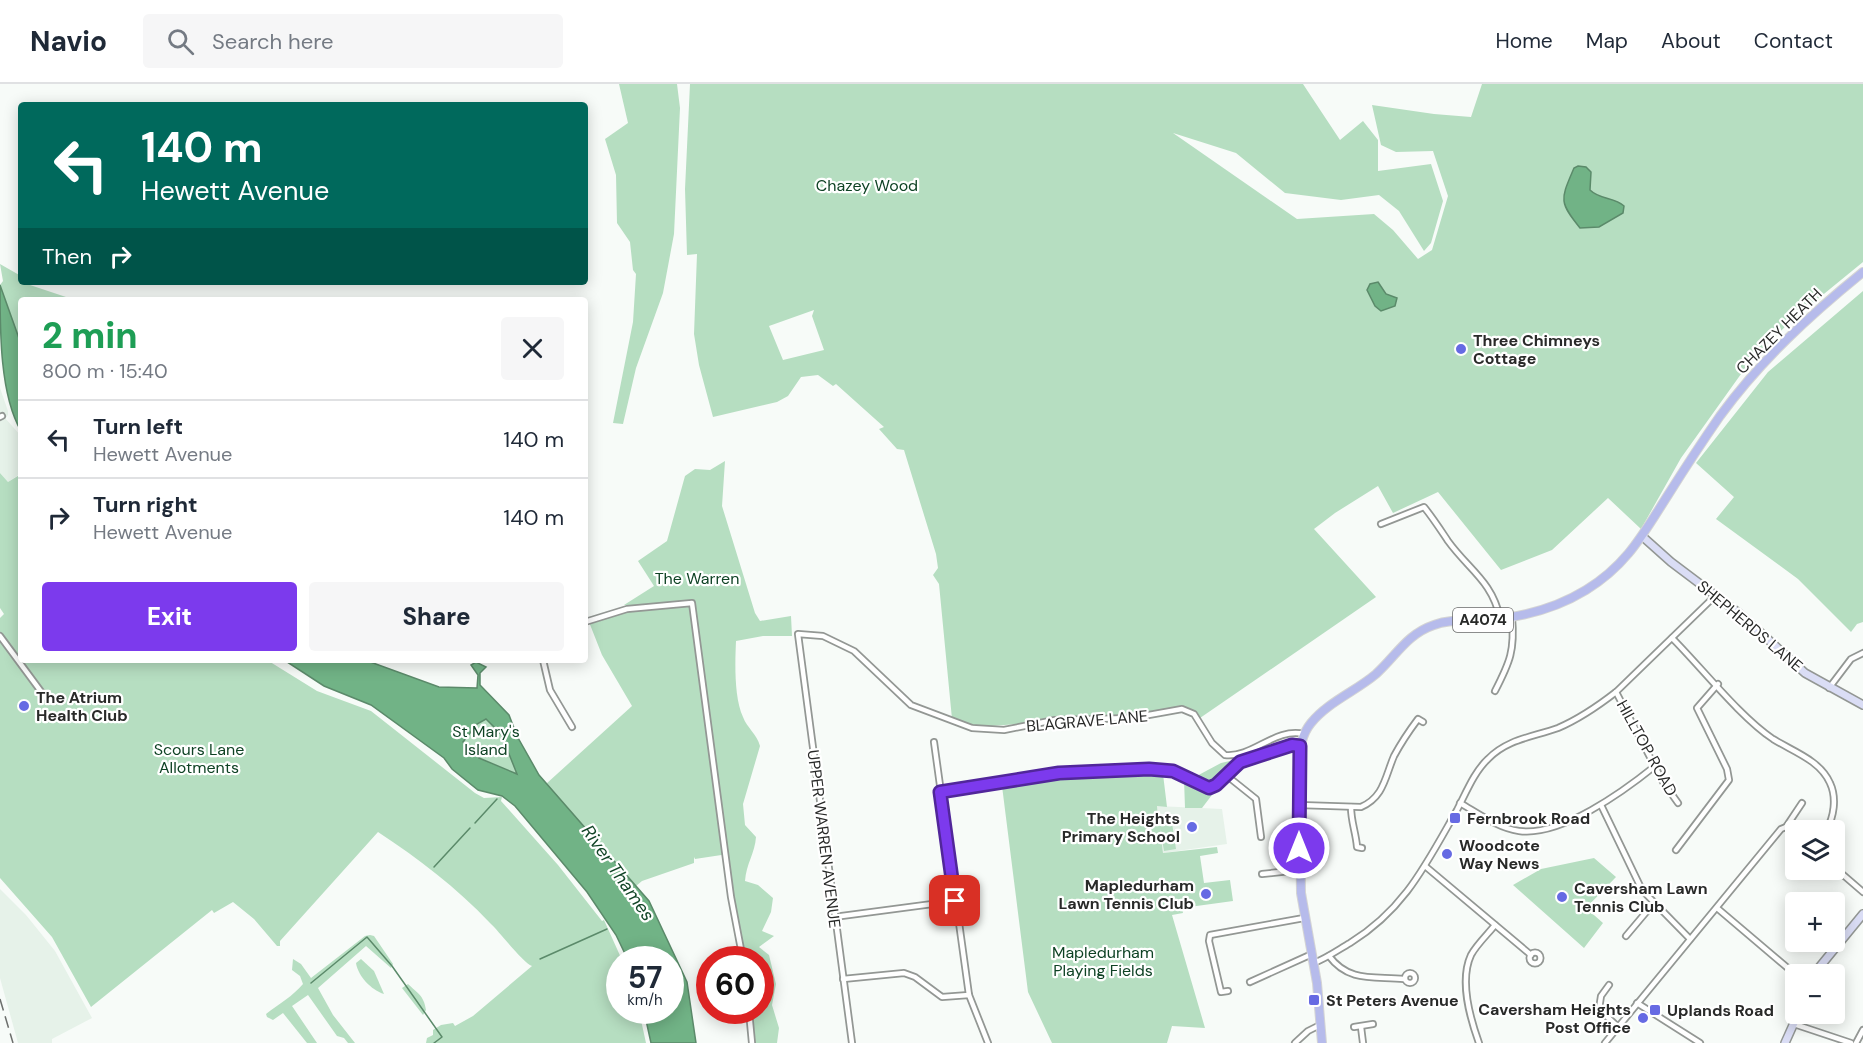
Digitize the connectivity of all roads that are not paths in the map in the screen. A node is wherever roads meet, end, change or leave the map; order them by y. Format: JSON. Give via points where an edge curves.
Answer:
{"nodes":[{"id":1,"x":1862,"y":274,"type":"edge"},
{"id":2,"x":1381,"y":524,"type":"dead end"},
{"id":3,"x":1643,"y":537,"type":"junction"},
{"id":4,"x":1716,"y":595,"type":"junction"},
{"id":5,"x":1512,"y":616,"type":"junction"},
{"id":6,"x":1500,"y":618,"type":"junction"},
{"id":7,"x":588,"y":621,"type":"edge"},
{"id":8,"x":798,"y":634,"type":"joint"},
{"id":9,"x":0,"y":636,"type":"edge"},
{"id":10,"x":1672,"y":638,"type":"junction"},
{"id":11,"x":1863,"y":653,"type":"edge"},
{"id":12,"x":18,"y":660,"type":"edge"},
{"id":13,"x":20,"y":663,"type":"edge"},
{"id":14,"x":544,"y":663,"type":"edge"},
{"id":15,"x":1499,"y":684,"type":"junction"},
{"id":16,"x":1718,"y":684,"type":"junction"},
{"id":17,"x":1505,"y":686,"type":"dead end"},
{"id":18,"x":1829,"y":688,"type":"junction"},
{"id":19,"x":1495,"y":691,"type":"dead end"},
{"id":20,"x":1616,"y":692,"type":"junction"},
{"id":21,"x":48,"y":701,"type":"dead end"},
{"id":22,"x":1863,"y":705,"type":"edge"},
{"id":23,"x":1419,"y":719,"type":"dead end"},
{"id":24,"x":572,"y":727,"type":"dead end"},
{"id":25,"x":1304,"y":734,"type":"junction"},
{"id":26,"x":934,"y":742,"type":"dead end"},
{"id":27,"x":1300,"y":746,"type":"junction"},
{"id":28,"x":1238,"y":754,"type":"junction"},
{"id":29,"x":1240,"y":762,"type":"junction"},
{"id":30,"x":1655,"y":766,"type":"junction"},
{"id":31,"x":1226,"y":775,"type":"junction"},
{"id":32,"x":940,"y":792,"type":"junction"},
{"id":33,"x":1460,"y":803,"type":"junction"},
{"id":34,"x":1678,"y":803,"type":"dead end"},
{"id":35,"x":1802,"y":803,"type":"dead end"},
{"id":36,"x":1299,"y":805,"type":"junction"},
{"id":37,"x":1601,"y":805,"type":"junction"},
{"id":38,"x":1351,"y":807,"type":"junction"},
{"id":39,"x":1791,"y":820,"type":"edge"},
{"id":40,"x":1831,"y":820,"type":"edge"},
{"id":41,"x":1785,"y":827,"type":"edge"},
{"id":42,"x":1261,"y":837,"type":"dead end"},
{"id":43,"x":1357,"y":847,"type":"dead end"},
{"id":44,"x":1677,"y":850,"type":"dead end"},
{"id":45,"x":1425,"y":866,"type":"junction"},
{"id":46,"x":1262,"y":867,"type":"dead end"},
{"id":47,"x":1299,"y":870,"type":"junction"},
{"id":48,"x":1845,"y":876,"type":"edge"},
{"id":49,"x":1863,"y":892,"type":"edge"},
{"id":50,"x":955,"y":901,"type":"junction"},
{"id":51,"x":1653,"y":904,"type":"junction"},
{"id":52,"x":1717,"y":908,"type":"junction"},
{"id":53,"x":1863,"y":914,"type":"edge"},
{"id":54,"x":834,"y":917,"type":"junction"},
{"id":55,"x":1304,"y":918,"type":"junction"},
{"id":56,"x":1495,"y":925,"type":"junction"},
{"id":57,"x":1626,"y":936,"type":"dead end"},
{"id":58,"x":1690,"y":939,"type":"junction"},
{"id":59,"x":740,"y":946,"type":"edge"},
{"id":60,"x":1312,"y":954,"type":"junction"},
{"id":61,"x":1531,"y":955,"type":"dead end"},
{"id":62,"x":1329,"y":956,"type":"junction"},
{"id":63,"x":1314,"y":963,"type":"junction"},
{"id":64,"x":1822,"y":964,"type":"edge"},
{"id":65,"x":1785,"y":966,"type":"edge"},
{"id":66,"x":843,"y":979,"type":"junction"},
{"id":67,"x":1404,"y":979,"type":"dead end"},
{"id":68,"x":1250,"y":982,"type":"dead end"},
{"id":69,"x":1609,"y":985,"type":"dead end"},
{"id":70,"x":1228,"y":991,"type":"dead end"},
{"id":71,"x":969,"y":995,"type":"junction"},
{"id":72,"x":1637,"y":1003,"type":"junction"},
{"id":73,"x":750,"y":1024,"type":"edge"},
{"id":74,"x":1373,"y":1024,"type":"dead end"},
{"id":75,"x":1794,"y":1024,"type":"joint"},
{"id":76,"x":1320,"y":1025,"type":"junction"},
{"id":77,"x":1354,"y":1027,"type":"dead end"},
{"id":78,"x":1361,"y":1027,"type":"junction"},
{"id":79,"x":1618,"y":1027,"type":"junction"},
{"id":80,"x":1863,"y":1030,"type":"edge"},
{"id":81,"x":752,"y":1043,"type":"edge"},
{"id":82,"x":852,"y":1043,"type":"edge"},
{"id":83,"x":988,"y":1043,"type":"edge"},
{"id":84,"x":1295,"y":1043,"type":"edge"},
{"id":85,"x":1322,"y":1043,"type":"edge"},
{"id":86,"x":1363,"y":1043,"type":"edge"},
{"id":87,"x":1479,"y":1043,"type":"edge"},
{"id":88,"x":1605,"y":1043,"type":"edge"},
{"id":89,"x":1700,"y":1043,"type":"edge"},
{"id":90,"x":1785,"y":1043,"type":"edge"},
{"id":91,"x":1851,"y":1043,"type":"edge"},
{"id":92,"x":1856,"y":1043,"type":"edge"}],
"edges":[{"from":1,"to":3,"type":"main road","name":"CHAZEY HEATH","number":"A4074","via":[[1816,310],[1761,364],[1700,445]]},
{"from":2,"to":6,"type":"street","via":[[1424,507],[1490,588]]},
{"from":3,"to":4,"type":"street","name":"SHEPHERDS LANE"},
{"from":3,"to":5,"type":"main road","number":"A4074","via":[[1606,577],[1582,592],[1552,607]]},
{"from":4,"to":10,"type":"street"},
{"from":4,"to":18,"type":"street","name":"SHEPHERDS LANE","via":[[1792,662]]},
{"from":5,"to":6,"type":"main road","number":"A4074"},
{"from":5,"to":15,"type":"street","via":[[1511,662]]},
{"from":6,"to":25,"type":"main road","number":"A4074","via":[[1448,621],[1418,632],[1374,675],[1312,721]]},
{"from":7,"to":59,"type":"street","via":[[627,609],[692,603]]},
{"from":8,"to":28,"type":"street","name":"BLAGRAVE LANE","via":[[823,636],[854,651],[911,705],[972,728],[1004,730],[1056,720],[1132,718],[1182,709],[1194,714],[1222,754]]},
{"from":8,"to":54,"type":"street","name":"UPPER WARREN AVENUE"},
{"from":9,"to":12,"type":"street"},
{"from":10,"to":16,"type":"street"},
{"from":10,"to":20,"type":"street"},
{"from":11,"to":18,"type":"street","via":[[1851,659]]},
{"from":13,"to":21,"type":"street"},
{"from":14,"to":24,"type":"street","via":[[550,690]]},
{"from":15,"to":17,"type":"street"},
{"from":15,"to":19,"type":"street"},
{"from":16,"to":40,"type":"street","via":[[1771,737],[1823,771],[1834,801]]},
{"from":16,"to":44,"type":"street","via":[[1696,708],[1729,780]]},
{"from":18,"to":22,"type":"street","name":"SHEPHERDS LANE"},
{"from":20,"to":30,"type":"street","name":"HILLTOP ROAD"},
{"from":20,"to":33,"type":"street","via":[[1574,720],[1498,749],[1486,760]]},
{"from":23,"to":38,"type":"street","via":[[1395,756],[1377,796],[1361,807]]},
{"from":25,"to":27,"type":"main road","number":"A4074"},
{"from":25,"to":28,"type":"street","via":[[1292,732]]},
{"from":26,"to":32,"type":"street"},
{"from":27,"to":29,"type":"street","via":[[1292,745]]},
{"from":27,"to":36,"type":"main road","number":"A4074"},
{"from":28,"to":29,"type":"street"},
{"from":29,"to":31,"type":"street"},
{"from":30,"to":34,"type":"street","name":"HILLTOP ROAD"},
{"from":30,"to":37,"type":"street"},
{"from":31,"to":32,"type":"street","via":[[1206,788],[1167,769],[1059,773]]},
{"from":31,"to":42,"type":"street","via":[[1256,799]]},
{"from":32,"to":50,"type":"street"},
{"from":33,"to":37,"type":"street","via":[[1520,831],[1540,830]]},
{"from":33,"to":45,"type":"street"},
{"from":35,"to":39,"type":"street"},
{"from":36,"to":38,"type":"street"},
{"from":36,"to":47,"type":"main road","number":"A4074"},
{"from":37,"to":51,"type":"street"},
{"from":38,"to":43,"type":"street"},
{"from":41,"to":52,"type":"street"},
{"from":45,"to":56,"type":"street"},
{"from":45,"to":62,"type":"street","via":[[1400,903],[1382,921]]},
{"from":46,"to":47,"type":"street","via":[[1263,876]]},
{"from":47,"to":55,"type":"main road","number":"A4074"},
{"from":48,"to":49,"type":"street"},
{"from":50,"to":54,"type":"street"},
{"from":50,"to":71,"type":"street"},
{"from":51,"to":57,"type":"street"},
{"from":51,"to":58,"type":"street"},
{"from":52,"to":58,"type":"street"},
{"from":52,"to":65,"type":"street"},
{"from":53,"to":64,"type":"street"},
{"from":54,"to":66,"type":"street","name":"UPPER WARREN AVENUE"},
{"from":55,"to":60,"type":"main road","number":"A4074"},
{"from":55,"to":70,"type":"street","via":[[1210,935],[1218,993]]},
{"from":56,"to":61,"type":"street"},
{"from":56,"to":87,"type":"street","via":[[1471,955],[1465,980]]},
{"from":58,"to":72,"type":"street"},
{"from":60,"to":63,"type":"main road","number":"A4074"},
{"from":60,"to":68,"type":"street"},
{"from":62,"to":63,"type":"street"},
{"from":62,"to":67,"type":"street","via":[[1338,968],[1354,976]]},
{"from":63,"to":76,"type":"main road","number":"A4074"},
{"from":66,"to":71,"type":"street","via":[[901,972],[915,977],[942,997]]},
{"from":66,"to":82,"type":"street","name":"UPPER WARREN AVENUE"},
{"from":69,"to":79,"type":"street","via":[[1601,996],[1599,1009]]},
{"from":71,"to":83,"type":"street"},
{"from":72,"to":79,"type":"street"},
{"from":72,"to":89,"type":"street"},
{"from":73,"to":81,"type":"street"},
{"from":74,"to":78,"type":"street"},
{"from":75,"to":90,"type":"street"},
{"from":75,"to":91,"type":"street"},
{"from":76,"to":84,"type":"street"},
{"from":76,"to":85,"type":"main road","number":"A4074"},
{"from":77,"to":78,"type":"street"},
{"from":78,"to":86,"type":"street"},
{"from":79,"to":88,"type":"street"},
{"from":80,"to":92,"type":"street"}]}
